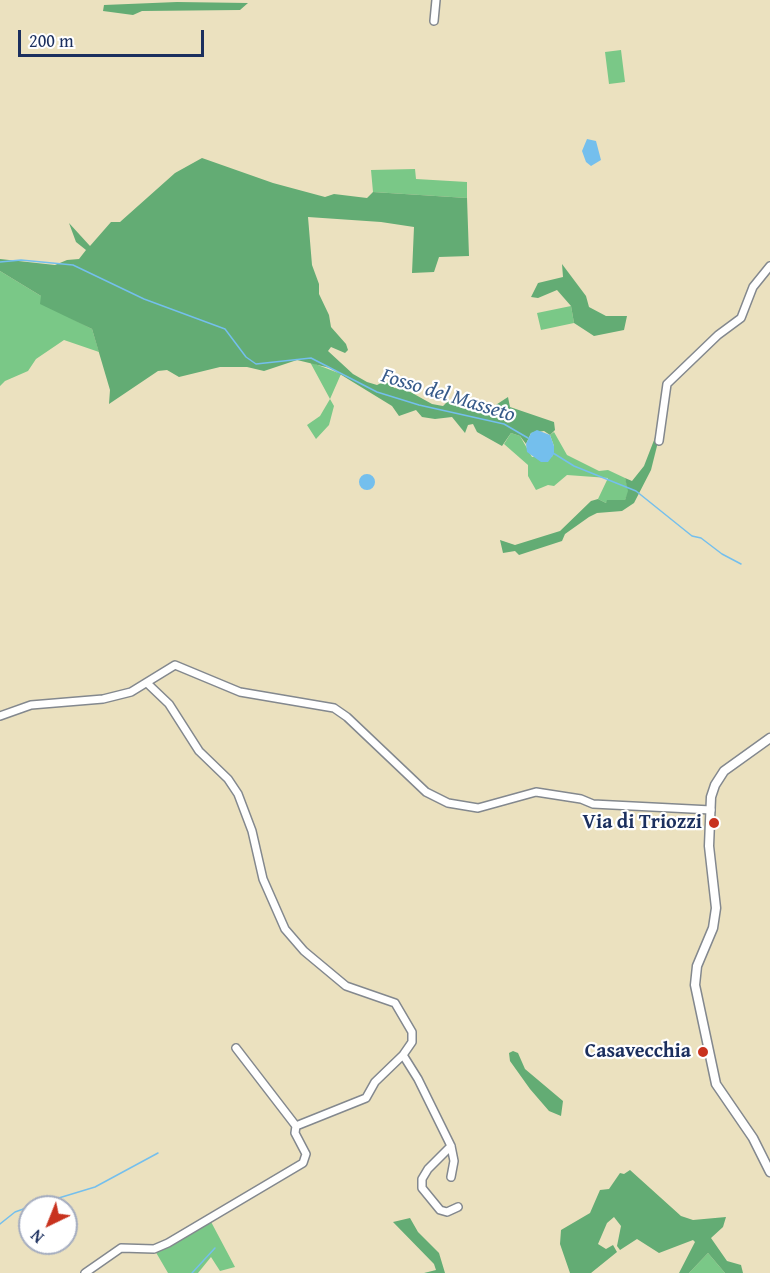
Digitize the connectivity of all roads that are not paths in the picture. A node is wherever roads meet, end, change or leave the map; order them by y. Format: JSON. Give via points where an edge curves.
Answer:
{"nodes":[{"id":1,"x":436,"y":0,"type":"edge"},
{"id":2,"x":434,"y":21,"type":"dead end"},
{"id":3,"x":770,"y":266,"type":"edge"},
{"id":4,"x":659,"y":441,"type":"dead end"},
{"id":5,"x":147,"y":683,"type":"junction"},
{"id":6,"x":0,"y":716,"type":"edge"},
{"id":7,"x":770,"y":738,"type":"edge"},
{"id":8,"x":711,"y":810,"type":"junction"},
{"id":9,"x":236,"y":1048,"type":"dead end"},
{"id":10,"x":403,"y":1055,"type":"junction"},
{"id":11,"x":296,"y":1126,"type":"junction"},
{"id":12,"x":451,"y":1146,"type":"junction"},
{"id":13,"x":770,"y":1172,"type":"edge"},
{"id":14,"x":451,"y":1178,"type":"dead end"},
{"id":15,"x":458,"y":1207,"type":"dead end"},
{"id":16,"x":86,"y":1273,"type":"edge"}],
"edges":[{"from":1,"to":2,"type":"street"},
{"from":3,"to":4,"type":"street","via":[[753,287],[741,318],[667,384]]},
{"from":5,"to":6,"type":"street","via":[[103,699],[31,705]]},
{"from":5,"to":8,"type":"street","via":[[175,665],[240,692],[334,708],[426,792],[448,803],[478,808],[536,792],[593,804]]},
{"from":5,"to":10,"type":"street","via":[[169,704],[199,751],[238,794],[263,879],[285,929],[304,951],[346,986],[395,1003],[411,1032],[412,1042]]},
{"from":7,"to":8,"type":"street","via":[[718,777]]},
{"from":8,"to":13,"type":"street","via":[[709,846],[717,908],[697,966],[695,985],[716,1084],[753,1138]]},
{"from":9,"to":11,"type":"street"},
{"from":10,"to":11,"type":"street","via":[[375,1082],[366,1098]]},
{"from":10,"to":12,"type":"street"},
{"from":11,"to":16,"type":"street","via":[[295,1133],[306,1154],[303,1163],[168,1244],[154,1249],[121,1248]]},
{"from":12,"to":14,"type":"street"},
{"from":12,"to":15,"type":"street","via":[[428,1169],[422,1188],[440,1210],[447,1212]]}]}
